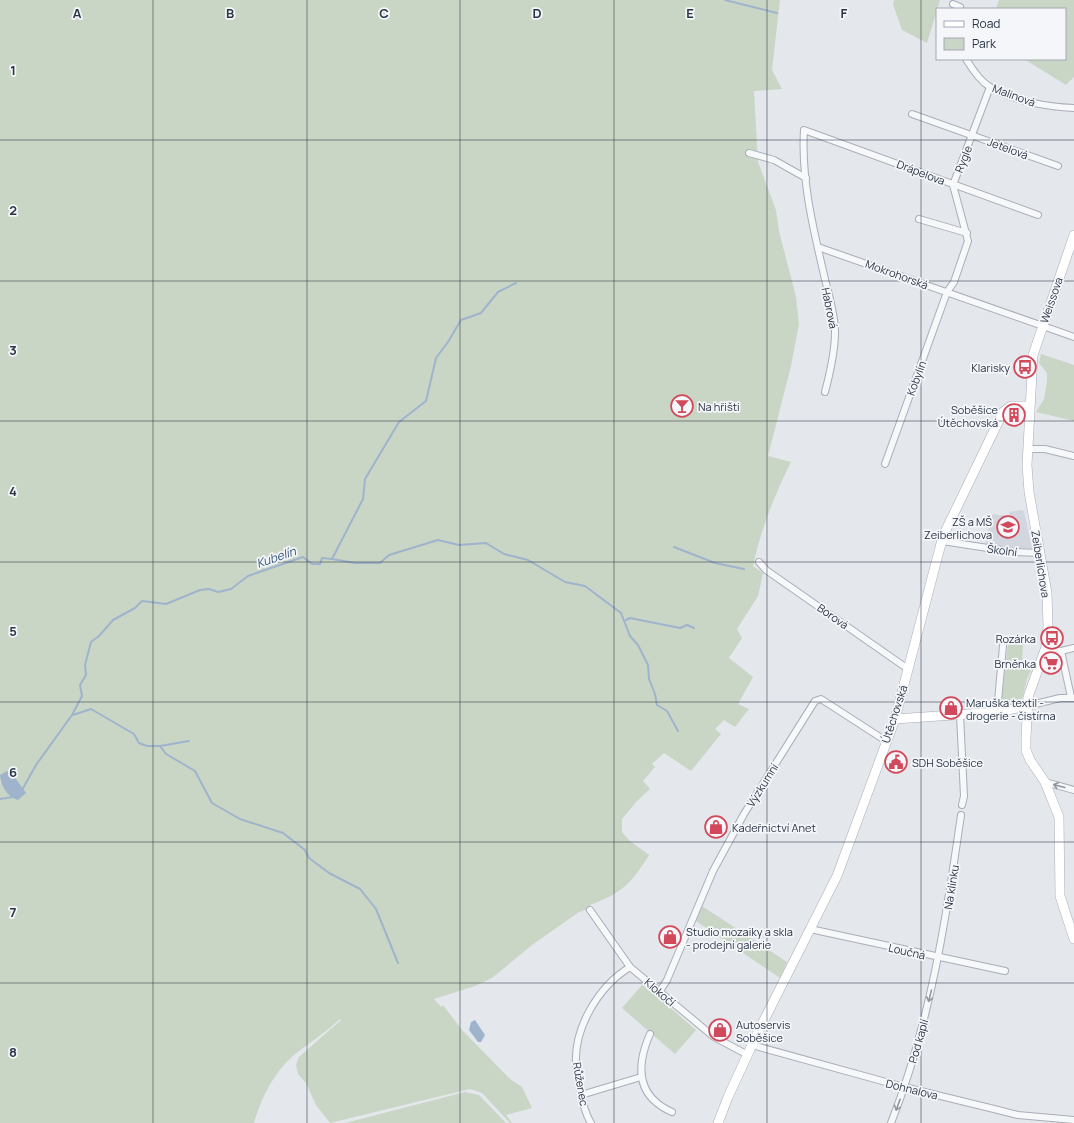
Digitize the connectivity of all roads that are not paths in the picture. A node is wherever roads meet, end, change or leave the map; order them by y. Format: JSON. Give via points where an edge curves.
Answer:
{"nodes":[{"id":1,"x":962,"y":0,"type":"edge"},
{"id":2,"x":953,"y":4,"type":"dead end"},
{"id":3,"x":959,"y":8,"type":"edge"},
{"id":4,"x":967,"y":60,"type":"edge"},
{"id":5,"x":990,"y":87,"type":"junction"},
{"id":6,"x":1074,"y":108,"type":"edge"},
{"id":7,"x":912,"y":114,"type":"dead end"},
{"id":8,"x":972,"y":136,"type":"junction"},
{"id":9,"x":750,"y":154,"type":"dead end"},
{"id":10,"x":1058,"y":166,"type":"dead end"},
{"id":11,"x":806,"y":178,"type":"junction"},
{"id":12,"x":953,"y":185,"type":"junction"},
{"id":13,"x":1038,"y":215,"type":"dead end"},
{"id":14,"x":919,"y":219,"type":"dead end"},
{"id":15,"x":967,"y":233,"type":"junction"},
{"id":16,"x":1074,"y":235,"type":"edge"},
{"id":17,"x":818,"y":247,"type":"junction"},
{"id":18,"x":947,"y":292,"type":"junction"},
{"id":19,"x":1042,"y":326,"type":"junction"},
{"id":20,"x":1074,"y":336,"type":"edge"},
{"id":21,"x":1032,"y":367,"type":"joint"},
{"id":22,"x":825,"y":392,"type":"dead end"},
{"id":23,"x":1029,"y":406,"type":"junction"},
{"id":24,"x":1027,"y":449,"type":"junction"},
{"id":25,"x":1074,"y":456,"type":"edge"},
{"id":26,"x":885,"y":464,"type":"dead end"},
{"id":27,"x":942,"y":541,"type":"junction"},
{"id":28,"x":1040,"y":553,"type":"junction"},
{"id":29,"x":759,"y":562,"type":"dead end"},
{"id":30,"x":1003,"y":646,"type":"dead end"},
{"id":31,"x":1074,"y":648,"type":"edge"},
{"id":32,"x":1045,"y":650,"type":"junction"},
{"id":33,"x":1061,"y":651,"type":"junction"},
{"id":34,"x":908,"y":669,"type":"junction"},
{"id":35,"x":1073,"y":697,"type":"edge"},
{"id":36,"x":1027,"y":706,"type":"junction"},
{"id":37,"x":997,"y":712,"type":"junction"},
{"id":38,"x":960,"y":715,"type":"junction"},
{"id":39,"x":894,"y":719,"type":"junction"},
{"id":40,"x":886,"y":741,"type":"junction"},
{"id":41,"x":1045,"y":782,"type":"junction"},
{"id":42,"x":1074,"y":790,"type":"edge"},
{"id":43,"x":962,"y":805,"type":"dead end"},
{"id":44,"x":961,"y":815,"type":"dead end"},
{"id":45,"x":590,"y":910,"type":"dead end"},
{"id":46,"x":810,"y":929,"type":"junction"},
{"id":47,"x":1074,"y":939,"type":"edge"},
{"id":48,"x":939,"y":958,"type":"junction"},
{"id":49,"x":630,"y":967,"type":"junction"},
{"id":50,"x":1005,"y":971,"type":"dead end"},
{"id":51,"x":660,"y":991,"type":"junction"},
{"id":52,"x":650,"y":1034,"type":"dead end"},
{"id":53,"x":752,"y":1045,"type":"junction"},
{"id":54,"x":748,"y":1055,"type":"junction"},
{"id":55,"x":641,"y":1077,"type":"junction"},
{"id":56,"x":904,"y":1087,"type":"junction"},
{"id":57,"x":581,"y":1095,"type":"junction"},
{"id":58,"x":672,"y":1112,"type":"dead end"},
{"id":59,"x":1074,"y":1120,"type":"edge"},
{"id":60,"x":592,"y":1123,"type":"edge"},
{"id":61,"x":718,"y":1123,"type":"edge"},
{"id":62,"x":891,"y":1123,"type":"edge"}],
"edges":[{"from":1,"to":3,"type":"street"},
{"from":2,"to":3,"type":"street"},
{"from":4,"to":5,"type":"street","name":"Malinová","via":[[978,77]]},
{"from":5,"to":6,"type":"street","name":"Malinová","via":[[1039,104]]},
{"from":5,"to":8,"type":"street","name":"Rygle"},
{"from":7,"to":8,"type":"street","name":"Jetelová"},
{"from":8,"to":10,"type":"street","name":"Jetelová"},
{"from":8,"to":12,"type":"street","name":"Rygle"},
{"from":9,"to":11,"type":"street","via":[[774,160]]},
{"from":11,"to":12,"type":"street","name":"Drápelova","via":[[803,157],[804,130]]},
{"from":11,"to":17,"type":"street"},
{"from":12,"to":13,"type":"street","name":"Drápelova"},
{"from":12,"to":15,"type":"street","name":"Rygle"},
{"from":14,"to":15,"type":"street"},
{"from":15,"to":18,"type":"street","name":"Rygle","via":[[968,242],[954,282]]},
{"from":16,"to":19,"type":"street","name":"Weissova"},
{"from":17,"to":18,"type":"street","name":"Mokrohorská"},
{"from":17,"to":22,"type":"street","name":"Habrová","via":[[835,330],[831,370]]},
{"from":18,"to":19,"type":"street","name":"Mokrohorská"},
{"from":18,"to":26,"type":"street","name":"Kobylín"},
{"from":19,"to":20,"type":"street","name":"Mokrohorská"},
{"from":19,"to":21,"type":"street","name":"Weissova","via":[[1033,349]]},
{"from":21,"to":23,"type":"street","name":"Zeiberlichova"},
{"from":23,"to":24,"type":"street","name":"Zeiberlichova"},
{"from":23,"to":27,"type":"street","name":"Útěchovská","via":[[1011,406],[1003,412]]},
{"from":24,"to":25,"type":"street","via":[[1045,449]]},
{"from":24,"to":28,"type":"street","name":"Zeiberlichova","via":[[1029,492]]},
{"from":27,"to":28,"type":"street","name":"Školní","via":[[1014,552]]},
{"from":27,"to":34,"type":"street","name":"Útěchovská"},
{"from":28,"to":32,"type":"street","name":"Zeiberlichova","via":[[1047,593],[1048,638]]},
{"from":29,"to":34,"type":"street","name":"Borová","via":[[766,570]]},
{"from":30,"to":37,"type":"street"},
{"from":31,"to":33,"type":"street"},
{"from":32,"to":33,"type":"street"},
{"from":32,"to":36,"type":"street","name":"Zeiberlichova","via":[[1030,688]]},
{"from":33,"to":35,"type":"street"},
{"from":34,"to":39,"type":"street","name":"Útěchovská"},
{"from":35,"to":36,"type":"street"},
{"from":36,"to":37,"type":"street"},
{"from":36,"to":41,"type":"street","name":"Zeiberlichova","via":[[1026,750],[1036,771]]},
{"from":37,"to":38,"type":"street"},
{"from":38,"to":39,"type":"street"},
{"from":38,"to":43,"type":"street","via":[[964,796]]},
{"from":39,"to":40,"type":"street","name":"Útěchovská"},
{"from":40,"to":46,"type":"street","name":"Útěchovská","via":[[837,876]]},
{"from":40,"to":51,"type":"street","name":"Výzkumní","via":[[821,699],[815,701],[744,814],[713,871]]},
{"from":42,"to":41,"type":"street","one_way":true},
{"from":41,"to":47,"type":"street","name":"Zeiberlichova","via":[[1058,817],[1060,896]]},
{"from":44,"to":48,"type":"street","name":"Na klínku"},
{"from":45,"to":49,"type":"street","name":"Klokočí"},
{"from":46,"to":48,"type":"street","name":"Loučná"},
{"from":46,"to":53,"type":"street","name":"Útěchovská"},
{"from":48,"to":50,"type":"street","name":"Loučná"},
{"from":48,"to":56,"type":"street","name":"Pod kaplí","one_way":true},
{"from":49,"to":51,"type":"street","name":"Klokočí"},
{"from":49,"to":57,"type":"street","name":"Růženec","via":[[618,974],[600,994],[584,1024],[579,1038],[576,1064]]},
{"from":51,"to":54,"type":"street","name":"Klokočí","via":[[714,1037]]},
{"from":52,"to":55,"type":"street","via":[[642,1056]]},
{"from":53,"to":54,"type":"street","name":"Útěchovská"},
{"from":53,"to":56,"type":"street","name":"Dohnalova"},
{"from":54,"to":61,"type":"street","name":"Útěchovská"},
{"from":55,"to":57,"type":"street"},
{"from":55,"to":58,"type":"street","via":[[651,1098]]},
{"from":56,"to":59,"type":"street","name":"Dohnalova","via":[[1018,1115]]},
{"from":56,"to":62,"type":"street","name":"Pod kaplí","one_way":true},
{"from":57,"to":60,"type":"street","name":"Růženec"}]}
